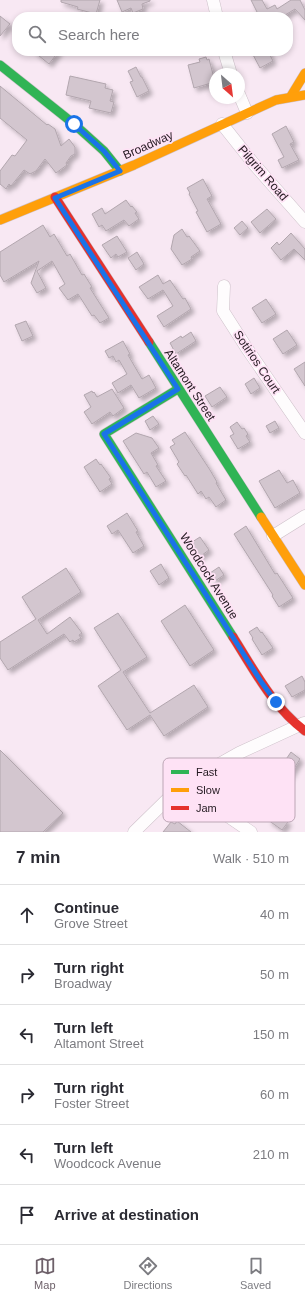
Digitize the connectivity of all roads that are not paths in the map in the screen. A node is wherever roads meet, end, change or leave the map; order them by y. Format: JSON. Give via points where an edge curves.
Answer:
{"nodes":[{"id":1,"x":213,"y":0,"type":"edge"},
{"id":2,"x":216,"y":12,"type":"edge"},
{"id":3,"x":226,"y":56,"type":"edge"},
{"id":4,"x":0,"y":65,"type":"edge"},
{"id":5,"x":229,"y":68,"type":"edge"},
{"id":6,"x":305,"y":73,"type":"edge"},
{"id":7,"x":305,"y":95,"type":"edge"},
{"id":8,"x":291,"y":96,"type":"junction"},
{"id":9,"x":243,"y":104,"type":"edge"},
{"id":10,"x":247,"y":113,"type":"junction"},
{"id":11,"x":222,"y":124,"type":"junction"},
{"id":12,"x":120,"y":171,"type":"junction"},
{"id":13,"x":55,"y":198,"type":"junction"},
{"id":14,"x":2,"y":216,"type":"edge"},
{"id":15,"x":305,"y":222,"type":"edge"},
{"id":16,"x":224,"y":286,"type":"dead end"},
{"id":17,"x":178,"y":389,"type":"junction"},
{"id":18,"x":305,"y":433,"type":"edge"},
{"id":19,"x":305,"y":516,"type":"edge"},
{"id":20,"x":273,"y":536,"type":"junction"},
{"id":21,"x":305,"y":585,"type":"edge"},
{"id":22,"x":303,"y":727,"type":"edge"},
{"id":23,"x":230,"y":758,"type":"edge"},
{"id":24,"x":163,"y":804,"type":"edge"},
{"id":25,"x":236,"y":822,"type":"edge"},
{"id":26,"x":134,"y":832,"type":"edge"},
{"id":27,"x":251,"y":832,"type":"edge"}],
"edges":[{"from":1,"to":2,"type":"street"},
{"from":3,"to":5,"type":"street"},
{"from":4,"to":12,"type":"street","via":[[94,142]]},
{"from":6,"to":8,"type":"street"},
{"from":7,"to":8,"type":"street","name":"Broadway"},
{"from":8,"to":10,"type":"street","name":"Broadway"},
{"from":9,"to":10,"type":"street"},
{"from":10,"to":11,"type":"street","name":"Broadway"},
{"from":11,"to":12,"type":"street","name":"Broadway"},
{"from":11,"to":15,"type":"street","name":"Pilgrim Road"},
{"from":12,"to":13,"type":"street","name":"Broadway"},
{"from":13,"to":14,"type":"street","name":"Broadway"},
{"from":13,"to":17,"type":"street","name":"Altamont Street"},
{"from":16,"to":18,"type":"street","name":"Sotirios Court","via":[[223,311]]},
{"from":17,"to":20,"type":"street","name":"Altamont Street"},
{"from":17,"to":22,"type":"street","name":"Woodcock Avenue","via":[[104,434],[262,683],[276,702]]},
{"from":19,"to":20,"type":"street"},
{"from":20,"to":21,"type":"street","name":"Altamont Street"},
{"from":22,"to":23,"type":"street"},
{"from":24,"to":26,"type":"street"},
{"from":25,"to":27,"type":"street"}]}
